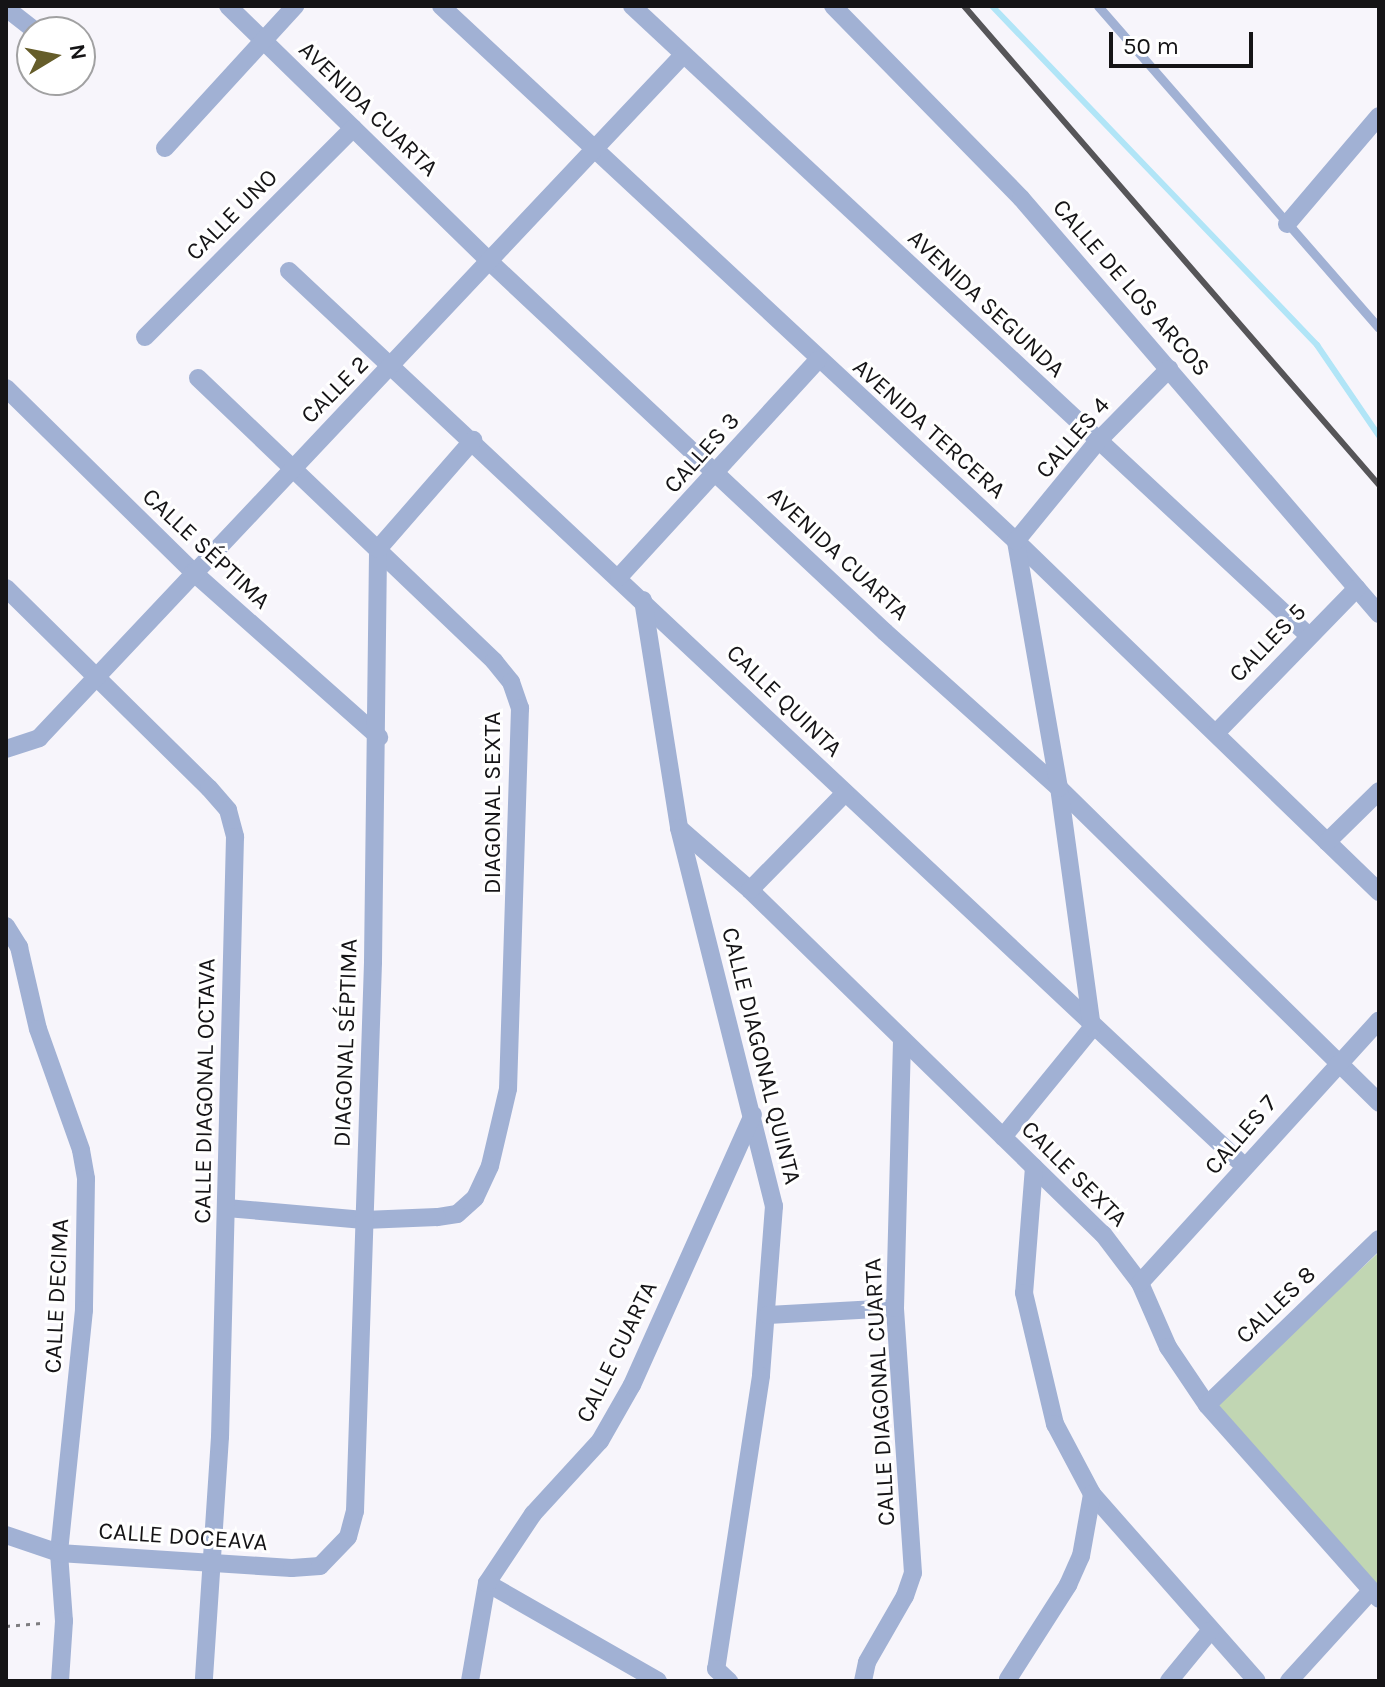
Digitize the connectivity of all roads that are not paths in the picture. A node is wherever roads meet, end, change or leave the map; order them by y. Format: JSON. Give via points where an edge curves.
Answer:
{"nodes":[{"id":1,"x":228,"y":6,"type":"edge"},
{"id":2,"x":295,"y":6,"type":"edge"},
{"id":3,"x":441,"y":6,"type":"edge"},
{"id":4,"x":632,"y":6,"type":"edge"},
{"id":5,"x":833,"y":6,"type":"edge"},
{"id":6,"x":1098,"y":6,"type":"edge"},
{"id":7,"x":265,"y":41,"type":"junction"},
{"id":8,"x":683,"y":55,"type":"junction"},
{"id":9,"x":1379,"y":116,"type":"edge"},
{"id":10,"x":353,"y":128,"type":"junction"},
{"id":11,"x":165,"y":148,"type":"dead end"},
{"id":12,"x":594,"y":148,"type":"junction"},
{"id":13,"x":1287,"y":224,"type":"junction"},
{"id":14,"x":490,"y":262,"type":"junction"},
{"id":15,"x":289,"y":271,"type":"dead end"},
{"id":16,"x":1379,"y":328,"type":"edge"},
{"id":17,"x":145,"y":337,"type":"dead end"},
{"id":18,"x":818,"y":360,"type":"junction"},
{"id":19,"x":391,"y":367,"type":"junction"},
{"id":20,"x":1169,"y":369,"type":"junction"},
{"id":21,"x":198,"y":378,"type":"dead end"},
{"id":22,"x":6,"y":388,"type":"edge"},
{"id":23,"x":473,"y":440,"type":"junction"},
{"id":24,"x":1097,"y":442,"type":"junction"},
{"id":25,"x":291,"y":468,"type":"junction"},
{"id":26,"x":718,"y":473,"type":"junction"},
{"id":27,"x":1016,"y":541,"type":"junction"},
{"id":28,"x":378,"y":549,"type":"junction"},
{"id":29,"x":193,"y":572,"type":"junction"},
{"id":30,"x":619,"y":577,"type":"junction"},
{"id":31,"x":6,"y":588,"type":"edge"},
{"id":32,"x":1357,"y":588,"type":"junction"},
{"id":33,"x":643,"y":600,"type":"junction"},
{"id":34,"x":1379,"y":614,"type":"edge"},
{"id":35,"x":1308,"y":635,"type":"junction"},
{"id":36,"x":96,"y":674,"type":"junction"},
{"id":37,"x":1216,"y":733,"type":"junction"},
{"id":38,"x":379,"y":737,"type":"junction"},
{"id":39,"x":10,"y":749,"type":"edge"},
{"id":40,"x":1059,"y":788,"type":"junction"},
{"id":41,"x":1379,"y":791,"type":"edge"},
{"id":42,"x":845,"y":793,"type":"junction"},
{"id":43,"x":679,"y":828,"type":"junction"},
{"id":44,"x":1327,"y":842,"type":"junction"},
{"id":45,"x":750,"y":890,"type":"junction"},
{"id":46,"x":1379,"y":892,"type":"edge"},
{"id":47,"x":6,"y":926,"type":"edge"},
{"id":48,"x":1379,"y":1020,"type":"edge"},
{"id":49,"x":1092,"y":1028,"type":"junction"},
{"id":50,"x":902,"y":1039,"type":"junction"},
{"id":51,"x":1338,"y":1061,"type":"junction"},
{"id":52,"x":1379,"y":1103,"type":"edge"},
{"id":53,"x":753,"y":1115,"type":"junction"},
{"id":54,"x":1003,"y":1137,"type":"junction"},
{"id":55,"x":1034,"y":1167,"type":"junction"},
{"id":56,"x":1245,"y":1167,"type":"junction"},
{"id":57,"x":227,"y":1208,"type":"junction"},
{"id":58,"x":364,"y":1220,"type":"junction"},
{"id":59,"x":1379,"y":1239,"type":"edge"},
{"id":60,"x":1140,"y":1283,"type":"junction"},
{"id":61,"x":895,"y":1308,"type":"junction"},
{"id":62,"x":768,"y":1315,"type":"junction"},
{"id":63,"x":1207,"y":1405,"type":"junction"},
{"id":64,"x":1092,"y":1494,"type":"junction"},
{"id":65,"x":6,"y":1535,"type":"edge"},
{"id":66,"x":348,"y":1537,"type":"joint"},
{"id":67,"x":59,"y":1553,"type":"junction"},
{"id":68,"x":211,"y":1563,"type":"junction"},
{"id":69,"x":487,"y":1583,"type":"junction"},
{"id":70,"x":1375,"y":1596,"type":"edge"},
{"id":71,"x":1210,"y":1631,"type":"junction"},
{"id":72,"x":723,"y":1675,"type":"edge"},
{"id":73,"x":1008,"y":1679,"type":"edge"},
{"id":74,"x":60,"y":1681,"type":"edge"},
{"id":75,"x":204,"y":1681,"type":"edge"},
{"id":76,"x":470,"y":1681,"type":"edge"},
{"id":77,"x":658,"y":1681,"type":"edge"},
{"id":78,"x":863,"y":1681,"type":"edge"},
{"id":79,"x":1169,"y":1681,"type":"edge"},
{"id":80,"x":1257,"y":1681,"type":"edge"},
{"id":81,"x":1289,"y":1681,"type":"edge"}],
"edges":[{"from":1,"to":7,"type":"street","name":"AVENIDA CUARTA"},
{"from":2,"to":7,"type":"street"},
{"from":3,"to":12,"type":"street","name":"AVENIDA TERCERA"},
{"from":4,"to":8,"type":"street","name":"AVENIDA SEGUNDA"},
{"from":5,"to":20,"type":"street","name":"CALLE DE LOS ARCOS","via":[[1021,198]]},
{"from":6,"to":13,"type":"lane"},
{"from":7,"to":10,"type":"street","name":"AVENIDA CUARTA"},
{"from":7,"to":11,"type":"street"},
{"from":8,"to":12,"type":"street","name":"CALLE 2"},
{"from":8,"to":24,"type":"street","name":"AVENIDA SEGUNDA"},
{"from":9,"to":13,"type":"street"},
{"from":10,"to":14,"type":"street","name":"AVENIDA CUARTA"},
{"from":10,"to":17,"type":"street","name":"CALLE UNO"},
{"from":12,"to":14,"type":"street","name":"CALLE 2"},
{"from":12,"to":18,"type":"street","name":"AVENIDA TERCERA"},
{"from":13,"to":16,"type":"lane"},
{"from":14,"to":19,"type":"street","name":"CALLE 2"},
{"from":14,"to":26,"type":"street","name":"AVENIDA CUARTA"},
{"from":15,"to":19,"type":"street","name":"CALLE QUINTA"},
{"from":18,"to":26,"type":"street","name":"CALLES 3"},
{"from":18,"to":27,"type":"street","name":"AVENIDA TERCERA"},
{"from":19,"to":23,"type":"street","name":"CALLE QUINTA"},
{"from":19,"to":25,"type":"street","name":"CALLE 2"},
{"from":20,"to":24,"type":"street","name":"CALLES 4"},
{"from":20,"to":32,"type":"street","name":"CALLE DE LOS ARCOS"},
{"from":21,"to":25,"type":"street","name":"DIAGONAL SEXTA"},
{"from":22,"to":29,"type":"street","name":"CALLE SÉPTIMA"},
{"from":23,"to":28,"type":"street"},
{"from":23,"to":30,"type":"street","name":"CALLE QUINTA"},
{"from":24,"to":27,"type":"street","name":"CALLES 4"},
{"from":24,"to":35,"type":"street","name":"AVENIDA SEGUNDA"},
{"from":25,"to":28,"type":"street","name":"DIAGONAL SEXTA"},
{"from":25,"to":29,"type":"street","name":"CALLE 2"},
{"from":26,"to":30,"type":"street","name":"CALLES 3"},
{"from":26,"to":40,"type":"street","name":"AVENIDA CUARTA"},
{"from":27,"to":37,"type":"street","name":"AVENIDA TERCERA"},
{"from":27,"to":40,"type":"street"},
{"from":28,"to":38,"type":"street","name":"DIAGONAL SÉPTIMA"},
{"from":28,"to":58,"type":"street","name":"DIAGONAL SEXTA","via":[[494,661],[511,682],[520,708],[515,1004],[508,1089],[490,1166],[475,1198],[457,1214]]},
{"from":29,"to":36,"type":"street","name":"CALLE 2"},
{"from":29,"to":38,"type":"street","name":"CALLE SÉPTIMA"},
{"from":30,"to":33,"type":"street","name":"CALLE QUINTA"},
{"from":31,"to":36,"type":"street","name":"CALLE DIAGONAL OCTAVA"},
{"from":32,"to":34,"type":"street","name":"CALLE DE LOS ARCOS"},
{"from":32,"to":35,"type":"street","name":"CALLES 5"},
{"from":33,"to":42,"type":"street","name":"CALLE QUINTA"},
{"from":33,"to":43,"type":"street","name":"CALLE DIAGONAL QUINTA"},
{"from":35,"to":37,"type":"street","name":"CALLES 5"},
{"from":36,"to":39,"type":"street","name":"CALLE 2","via":[[39,738]]},
{"from":36,"to":57,"type":"street","name":"CALLE DIAGONAL OCTAVA","via":[[228,810],[235,837]]},
{"from":37,"to":44,"type":"street","name":"AVENIDA TERCERA"},
{"from":38,"to":58,"type":"street","name":"DIAGONAL SÉPTIMA"},
{"from":40,"to":49,"type":"street"},
{"from":40,"to":51,"type":"street","name":"AVENIDA CUARTA"},
{"from":41,"to":44,"type":"street"},
{"from":42,"to":45,"type":"street"},
{"from":42,"to":49,"type":"street","name":"CALLE QUINTA"},
{"from":43,"to":45,"type":"street","name":"CALLE SEXTA"},
{"from":43,"to":53,"type":"street","name":"CALLE DIAGONAL QUINTA"},
{"from":44,"to":46,"type":"street","name":"AVENIDA TERCERA"},
{"from":45,"to":50,"type":"street","name":"CALLE SEXTA"},
{"from":47,"to":67,"type":"street","name":"CALLE DECIMA","via":[[19,947],[38,1029],[81,1150],[86,1179],[84,1310]]},
{"from":48,"to":51,"type":"street","name":"CALLES 7"},
{"from":49,"to":54,"type":"street"},
{"from":49,"to":56,"type":"street","name":"CALLE QUINTA"},
{"from":50,"to":54,"type":"street","name":"CALLE SEXTA"},
{"from":50,"to":61,"type":"street","name":"CALLE DIAGONAL CUARTA"},
{"from":51,"to":52,"type":"street","name":"AVENIDA CUARTA"},
{"from":51,"to":56,"type":"street","name":"CALLES 7"},
{"from":53,"to":62,"type":"street","name":"CALLE DIAGONAL QUINTA","via":[[774,1206]]},
{"from":53,"to":69,"type":"street","name":"CALLE CUARTA","via":[[632,1385],[600,1441],[533,1514]]},
{"from":54,"to":55,"type":"street","name":"CALLE SEXTA"},
{"from":55,"to":60,"type":"street","name":"CALLE SEXTA","via":[[1103,1234]]},
{"from":55,"to":64,"type":"street","via":[[1024,1293],[1035,1357],[1055,1424]]},
{"from":56,"to":60,"type":"street","name":"CALLES 7"},
{"from":57,"to":58,"type":"street"},
{"from":57,"to":68,"type":"street","name":"CALLE DIAGONAL OCTAVA"},
{"from":58,"to":66,"type":"street","name":"DIAGONAL SÉPTIMA","via":[[355,1511]]},
{"from":59,"to":63,"type":"street","name":"CALLES 8"},
{"from":60,"to":63,"type":"street","name":"CALLE SEXTA","via":[[1168,1347]]},
{"from":61,"to":62,"type":"street"},
{"from":61,"to":78,"type":"street","name":"CALLE DIAGONAL CUARTA","via":[[913,1573],[867,1662]]},
{"from":62,"to":72,"type":"street","name":"CALLE DIAGONAL QUINTA"},
{"from":63,"to":70,"type":"street","name":"CALLE SEXTA"},
{"from":64,"to":71,"type":"street"},
{"from":64,"to":73,"type":"street","via":[[1088,1529],[1073,1575]]},
{"from":65,"to":67,"type":"street","name":"CALLE DOCEAVA"},
{"from":66,"to":68,"type":"street","name":"CALLE DOCEAVA","via":[[320,1566]]},
{"from":67,"to":68,"type":"street","name":"CALLE DOCEAVA"},
{"from":67,"to":74,"type":"street","name":"CALLE DECIMA","via":[[64,1621]]},
{"from":68,"to":75,"type":"street","name":"CALLE DIAGONAL OCTAVA"},
{"from":69,"to":76,"type":"street","name":"CALLE CUARTA"},
{"from":69,"to":77,"type":"street"},
{"from":70,"to":81,"type":"street"},
{"from":71,"to":79,"type":"street"},
{"from":71,"to":80,"type":"street"}]}
